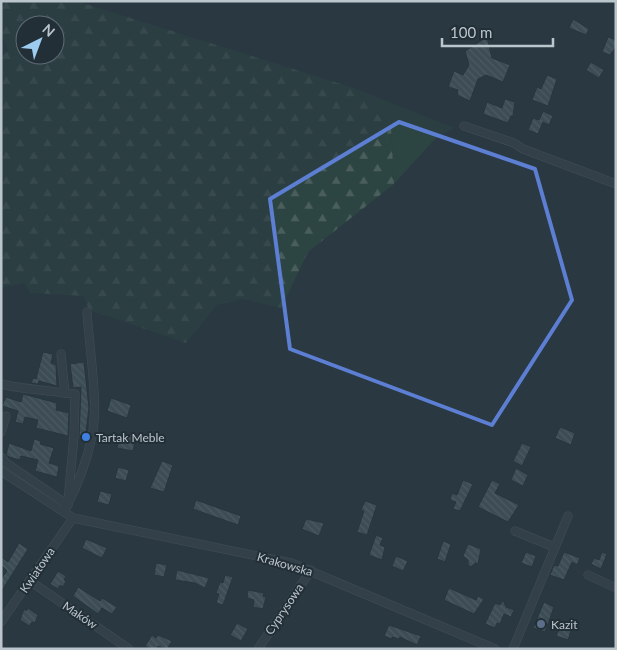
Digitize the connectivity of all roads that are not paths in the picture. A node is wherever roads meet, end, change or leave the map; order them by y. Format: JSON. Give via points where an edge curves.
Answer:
{"nodes":[{"id":1,"x":464,"y":126,"type":"dead end"},
{"id":2,"x":616,"y":184,"type":"edge"},
{"id":3,"x":86,"y":312,"type":"dead end"},
{"id":4,"x":61,"y":354,"type":"dead end"},
{"id":5,"x":1,"y":384,"type":"edge"},
{"id":6,"x":65,"y":393,"type":"junction"},
{"id":7,"x":6,"y":416,"type":"dead end"},
{"id":8,"x":1,"y":432,"type":"edge"},
{"id":9,"x":1,"y":458,"type":"edge"},
{"id":10,"x":1,"y":471,"type":"edge"},
{"id":11,"x":66,"y":509,"type":"junction"},
{"id":12,"x":568,"y":516,"type":"dead end"},
{"id":13,"x":73,"y":518,"type":"junction"},
{"id":14,"x":515,"y":531,"type":"dead end"},
{"id":15,"x":554,"y":547,"type":"junction"},
{"id":16,"x":311,"y":570,"type":"junction"},
{"id":17,"x":588,"y":575,"type":"dead end"},
{"id":18,"x":30,"y":582,"type":"junction"},
{"id":19,"x":616,"y":588,"type":"edge"},
{"id":20,"x":1,"y":622,"type":"edge"},
{"id":21,"x":129,"y":649,"type":"edge"},
{"id":22,"x":258,"y":649,"type":"edge"},
{"id":23,"x":495,"y":649,"type":"edge"},
{"id":24,"x":513,"y":649,"type":"edge"}],
"edges":[{"from":1,"to":2,"type":"street"},
{"from":3,"to":11,"type":"street","via":[[94,397],[93,435]]},
{"from":4,"to":6,"type":"street"},
{"from":5,"to":6,"type":"street"},
{"from":6,"to":11,"type":"street","via":[[75,394]]},
{"from":7,"to":8,"type":"street"},
{"from":9,"to":11,"type":"street"},
{"from":10,"to":11,"type":"street","name":"Krakowska"},
{"from":11,"to":13,"type":"street","name":"Krakowska"},
{"from":12,"to":15,"type":"street"},
{"from":13,"to":16,"type":"street","name":"Krakowska","via":[[273,558]]},
{"from":13,"to":18,"type":"street","name":"Kwiatowa"},
{"from":14,"to":15,"type":"street"},
{"from":15,"to":24,"type":"street"},
{"from":16,"to":22,"type":"street","name":"Cyprysowa"},
{"from":16,"to":23,"type":"street","name":"Krakowska"},
{"from":17,"to":19,"type":"street"},
{"from":18,"to":20,"type":"street","name":"Kwiatowa"},
{"from":18,"to":21,"type":"street","name":"Maków"}]}
